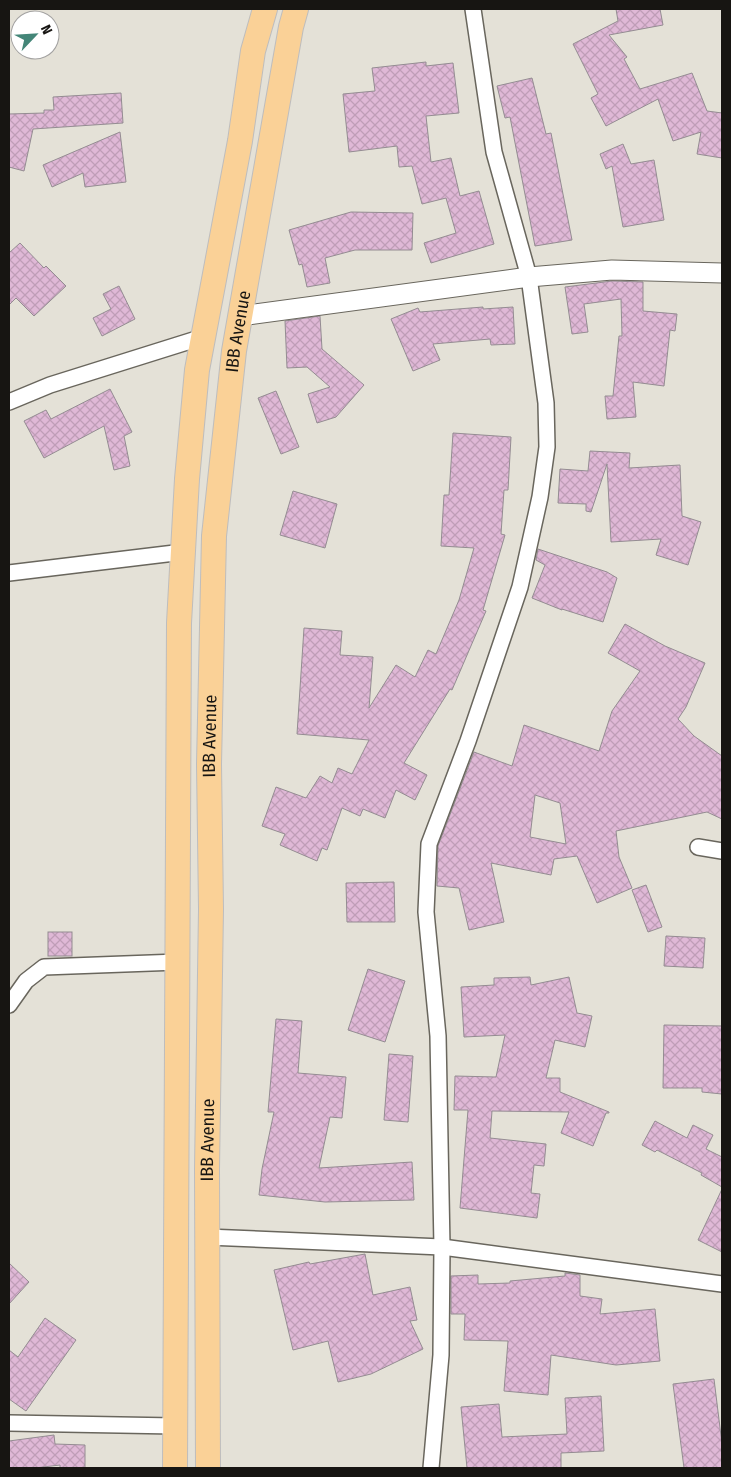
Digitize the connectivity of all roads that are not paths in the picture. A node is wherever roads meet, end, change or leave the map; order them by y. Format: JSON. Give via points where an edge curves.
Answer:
{"nodes":[{"id":1,"x":265,"y":9,"type":"edge"},
{"id":2,"x":296,"y":9,"type":"edge"},
{"id":3,"x":473,"y":9,"type":"edge"},
{"id":4,"x":722,"y":273,"type":"edge"},
{"id":5,"x":529,"y":277,"type":"junction"},
{"id":6,"x":240,"y":316,"type":"junction"},
{"id":7,"x":203,"y":337,"type":"junction"},
{"id":8,"x":9,"y":402,"type":"edge"},
{"id":9,"x":183,"y":552,"type":"junction"},
{"id":10,"x":9,"y":573,"type":"edge"},
{"id":11,"x":698,"y":847,"type":"dead end"},
{"id":12,"x":722,"y":851,"type":"edge"},
{"id":13,"x":178,"y":962,"type":"junction"},
{"id":14,"x":9,"y":1005,"type":"edge"},
{"id":15,"x":207,"y":1237,"type":"junction"},
{"id":16,"x":442,"y":1246,"type":"junction"},
{"id":17,"x":722,"y":1284,"type":"edge"},
{"id":18,"x":9,"y":1423,"type":"edge"},
{"id":19,"x":175,"y":1426,"type":"junction"},
{"id":20,"x":175,"y":1468,"type":"edge"},
{"id":21,"x":208,"y":1468,"type":"edge"},
{"id":22,"x":431,"y":1468,"type":"edge"}],
"edges":[{"from":1,"to":7,"type":"main road","via":[[253,51],[240,141]]},
{"from":2,"to":6,"type":"main road","name":"IBB Avenue"},
{"from":3,"to":5,"type":"street","via":[[494,152]]},
{"from":4,"to":5,"type":"street","via":[[612,270]]},
{"from":5,"to":6,"type":"street"},
{"from":5,"to":16,"type":"street","via":[[546,403],[547,447],[540,497],[520,587],[429,844],[426,912],[438,1036]]},
{"from":6,"to":15,"type":"main road","name":"IBB Avenue","via":[[214,536],[209,764],[211,909]]},
{"from":7,"to":8,"type":"street","via":[[50,385]]},
{"from":7,"to":9,"type":"main road","via":[[197,370]]},
{"from":9,"to":10,"type":"street"},
{"from":9,"to":13,"type":"main road","via":[[179,623]]},
{"from":11,"to":12,"type":"street"},
{"from":13,"to":14,"type":"street","via":[[44,967],[26,981]]},
{"from":13,"to":19,"type":"main road"},
{"from":15,"to":16,"type":"street"},
{"from":15,"to":21,"type":"main road","name":"IBB Avenue"},
{"from":16,"to":17,"type":"street"},
{"from":16,"to":22,"type":"street","via":[[442,1355]]},
{"from":18,"to":19,"type":"street"},
{"from":19,"to":20,"type":"main road"}]}
